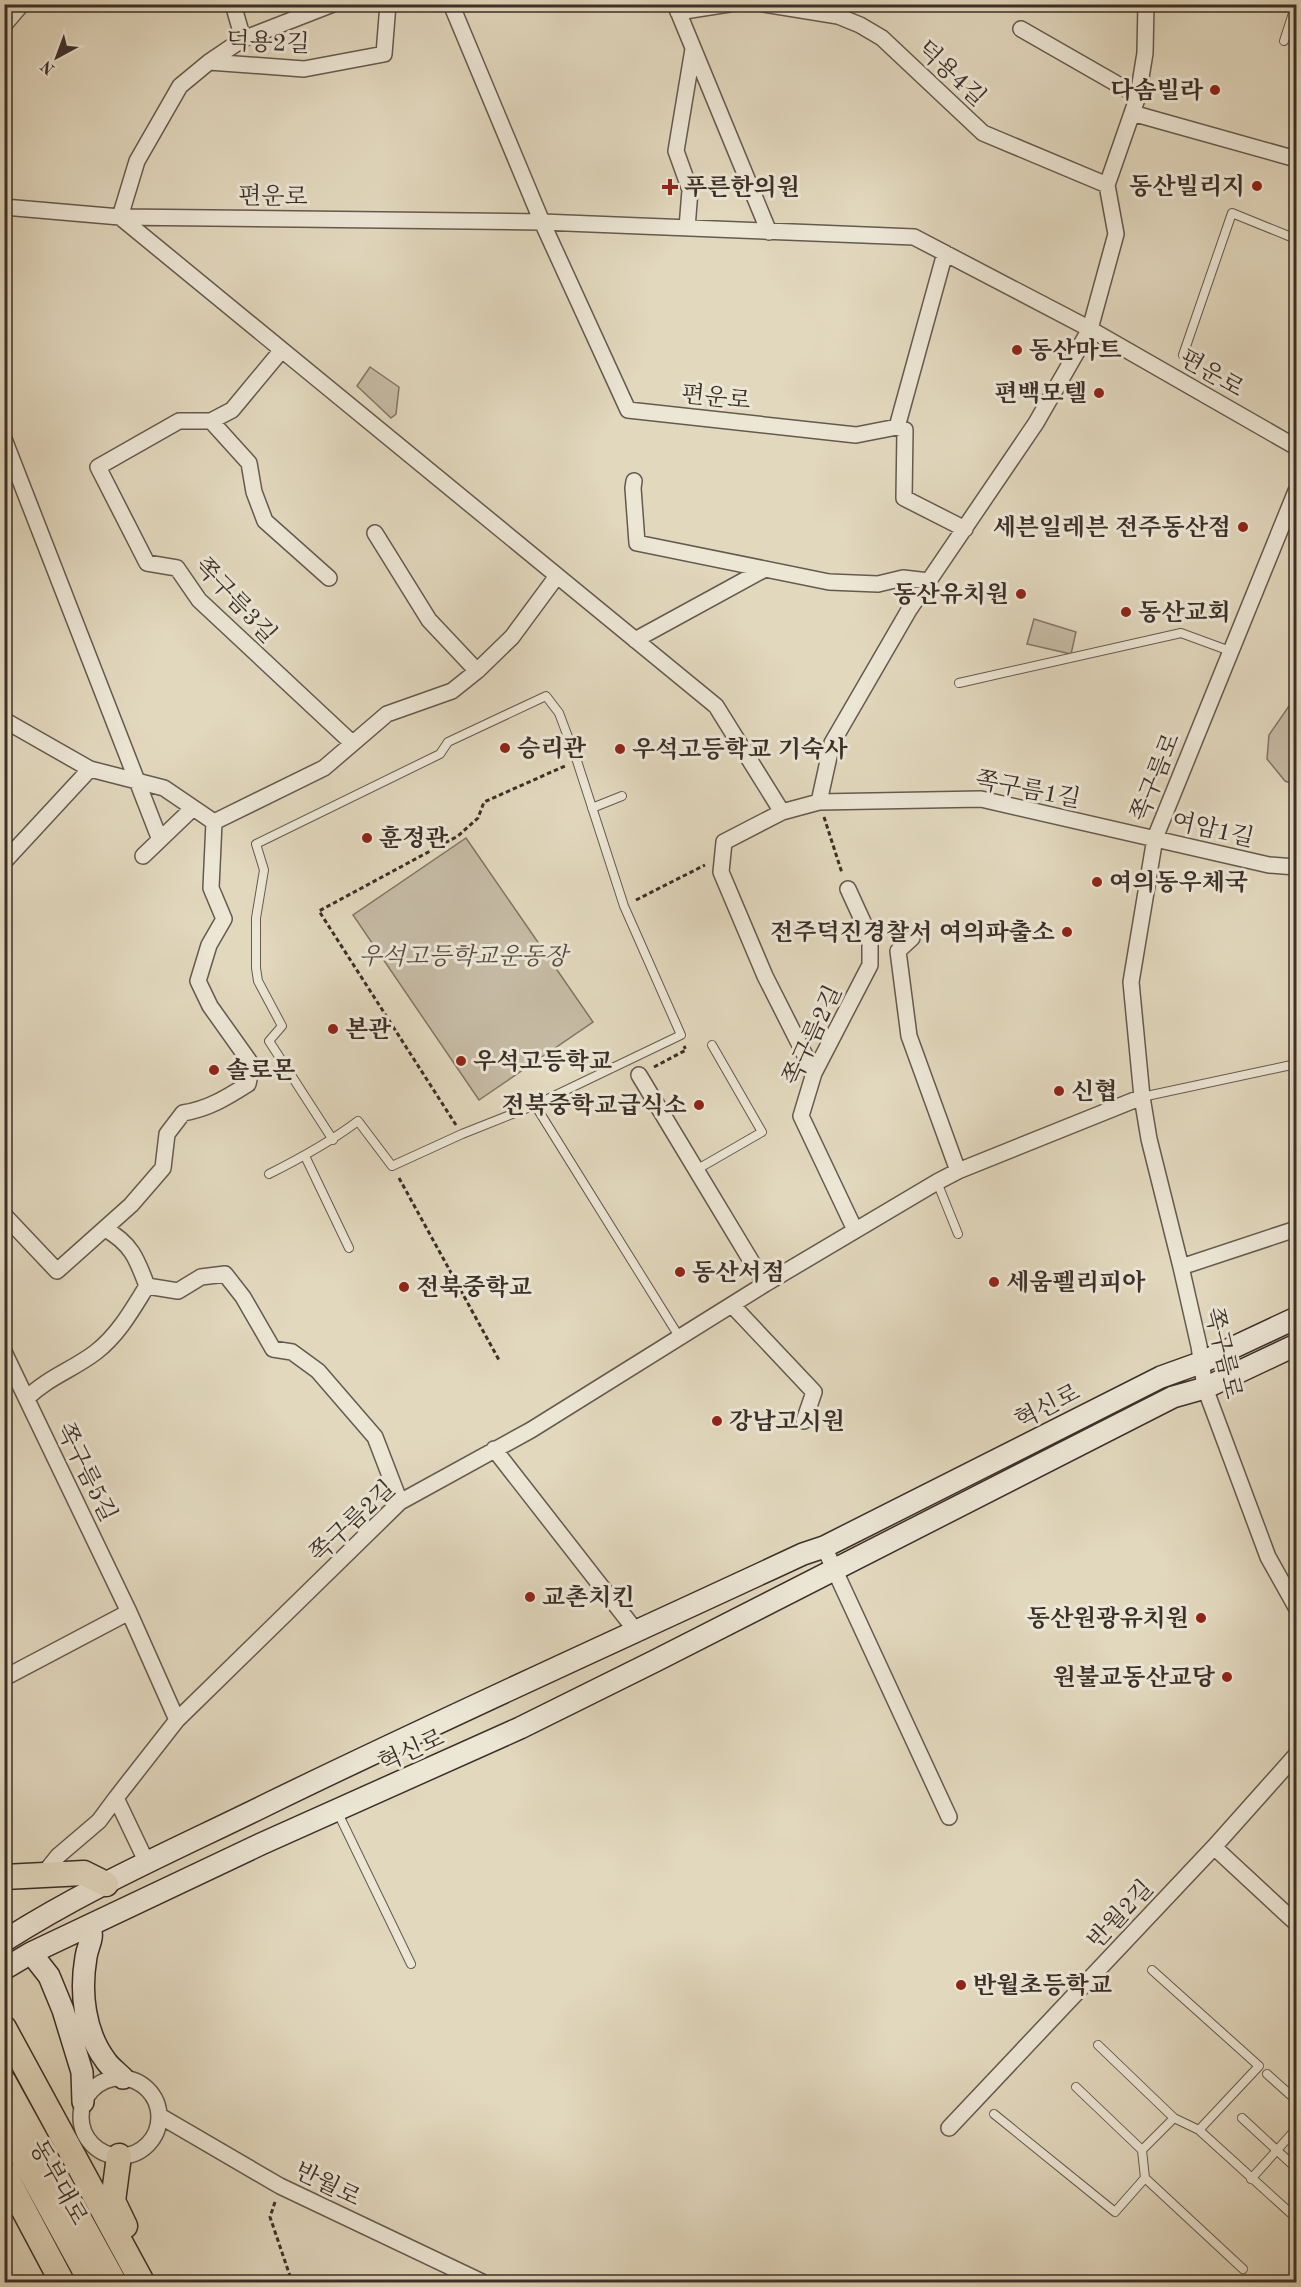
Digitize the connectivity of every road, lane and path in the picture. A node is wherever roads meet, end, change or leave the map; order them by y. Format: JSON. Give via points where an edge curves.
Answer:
{"nodes":[{"id":1,"x":22,"y":4,"type":"edge"},
{"id":2,"x":233,"y":4,"type":"edge"},
{"id":3,"x":333,"y":4,"type":"edge"},
{"id":4,"x":388,"y":4,"type":"edge"},
{"id":5,"x":451,"y":4,"type":"edge"},
{"id":6,"x":729,"y":4,"type":"edge"},
{"id":7,"x":764,"y":4,"type":"edge"},
{"id":8,"x":1146,"y":4,"type":"edge"},
{"id":9,"x":1296,"y":4,"type":"edge"},
{"id":10,"x":676,"y":8,"type":"edge"},
{"id":11,"x":4,"y":25,"type":"edge"},
{"id":12,"x":1021,"y":29,"type":"dead end"},
{"id":13,"x":243,"y":39,"type":"junction"},
{"id":14,"x":1284,"y":40,"type":"dead end"},
{"id":15,"x":693,"y":49,"type":"junction"},
{"id":16,"x":209,"y":62,"type":"junction"},
{"id":17,"x":1138,"y":96,"type":"junction"},
{"id":18,"x":1132,"y":112,"type":"junction"},
{"id":19,"x":1296,"y":159,"type":"edge"},
{"id":20,"x":1107,"y":185,"type":"junction"},
{"id":21,"x":4,"y":207,"type":"edge"},
{"id":22,"x":120,"y":217,"type":"junction"},
{"id":23,"x":542,"y":222,"type":"junction"},
{"id":24,"x":687,"y":228,"type":"junction"},
{"id":25,"x":769,"y":231,"type":"junction"},
{"id":26,"x":1296,"y":239,"type":"edge"},
{"id":27,"x":945,"y":253,"type":"junction"},
{"id":28,"x":1090,"y":329,"type":"junction"},
{"id":29,"x":281,"y":351,"type":"junction"},
{"id":30,"x":1183,"y":356,"type":"dead end"},
{"id":31,"x":211,"y":421,"type":"junction"},
{"id":32,"x":897,"y":427,"type":"junction"},
{"id":33,"x":4,"y":439,"type":"edge"},
{"id":34,"x":1296,"y":447,"type":"edge"},
{"id":35,"x":634,"y":481,"type":"dead end"},
{"id":36,"x":1296,"y":492,"type":"edge"},
{"id":37,"x":965,"y":529,"type":"junction"},
{"id":38,"x":375,"y":533,"type":"dead end"},
{"id":39,"x":765,"y":569,"type":"junction"},
{"id":40,"x":557,"y":576,"type":"junction"},
{"id":41,"x":329,"y":578,"type":"dead end"},
{"id":42,"x":929,"y":581,"type":"junction"},
{"id":43,"x":635,"y":640,"type":"junction"},
{"id":44,"x":1230,"y":651,"type":"junction"},
{"id":45,"x":477,"y":671,"type":"junction"},
{"id":46,"x":959,"y":683,"type":"dead end"},
{"id":47,"x":4,"y":720,"type":"edge"},
{"id":48,"x":351,"y":742,"type":"junction"},
{"id":49,"x":576,"y":761,"type":"junction"},
{"id":50,"x":90,"y":769,"type":"junction"},
{"id":51,"x":137,"y":781,"type":"junction"},
{"id":52,"x":622,"y":796,"type":"dead end"},
{"id":53,"x":819,"y":802,"type":"junction"},
{"id":54,"x":193,"y":808,"type":"junction"},
{"id":55,"x":592,"y":808,"type":"junction"},
{"id":56,"x":782,"y":812,"type":"junction"},
{"id":57,"x":214,"y":822,"type":"junction"},
{"id":58,"x":1155,"y":838,"type":"junction"},
{"id":59,"x":160,"y":840,"type":"junction"},
{"id":60,"x":143,"y":856,"type":"dead end"},
{"id":61,"x":723,"y":856,"type":"junction"},
{"id":62,"x":4,"y":862,"type":"edge"},
{"id":63,"x":1296,"y":867,"type":"edge"},
{"id":64,"x":848,"y":890,"type":"joint"},
{"id":65,"x":624,"y":906,"type":"junction"},
{"id":66,"x":912,"y":938,"type":"dead end"},
{"id":67,"x":712,"y":1045,"type":"dead end"},
{"id":68,"x":1296,"y":1064,"type":"edge"},
{"id":69,"x":814,"y":1073,"type":"junction"},
{"id":70,"x":639,"y":1075,"type":"dead end"},
{"id":71,"x":1142,"y":1097,"type":"junction"},
{"id":72,"x":535,"y":1105,"type":"junction"},
{"id":73,"x":462,"y":1134,"type":"junction"},
{"id":74,"x":333,"y":1140,"type":"junction"},
{"id":75,"x":305,"y":1156,"type":"junction"},
{"id":76,"x":392,"y":1166,"type":"junction"},
{"id":77,"x":696,"y":1170,"type":"junction"},
{"id":78,"x":958,"y":1171,"type":"junction"},
{"id":79,"x":269,"y":1174,"type":"dead end"},
{"id":80,"x":937,"y":1182,"type":"junction"},
{"id":81,"x":4,"y":1215,"type":"edge"},
{"id":82,"x":105,"y":1230,"type":"junction"},
{"id":83,"x":855,"y":1230,"type":"junction"},
{"id":84,"x":1296,"y":1230,"type":"edge"},
{"id":85,"x":958,"y":1234,"type":"dead end"},
{"id":86,"x":349,"y":1248,"type":"dead end"},
{"id":87,"x":1181,"y":1267,"type":"junction"},
{"id":88,"x":765,"y":1284,"type":"junction"},
{"id":89,"x":147,"y":1286,"type":"junction"},
{"id":90,"x":732,"y":1305,"type":"junction"},
{"id":91,"x":1296,"y":1318,"type":"edge"},
{"id":92,"x":680,"y":1338,"type":"junction"},
{"id":93,"x":1296,"y":1345,"type":"edge"},
{"id":94,"x":4,"y":1352,"type":"edge"},
{"id":95,"x":499,"y":1360,"type":"dead end"},
{"id":96,"x":1200,"y":1363,"type":"junction"},
{"id":97,"x":1205,"y":1388,"type":"junction"},
{"id":98,"x":27,"y":1398,"type":"junction"},
{"id":99,"x":804,"y":1421,"type":"dead end"},
{"id":100,"x":494,"y":1449,"type":"junction"},
{"id":101,"x":400,"y":1502,"type":"junction"},
{"id":102,"x":824,"y":1547,"type":"junction"},
{"id":103,"x":835,"y":1568,"type":"junction"},
{"id":104,"x":1296,"y":1607,"type":"edge"},
{"id":105,"x":129,"y":1611,"type":"junction"},
{"id":106,"x":636,"y":1631,"type":"junction"},
{"id":107,"x":4,"y":1678,"type":"edge"},
{"id":108,"x":177,"y":1720,"type":"junction"},
{"id":109,"x":1296,"y":1755,"type":"edge"},
{"id":110,"x":116,"y":1798,"type":"junction"},
{"id":111,"x":337,"y":1811,"type":"junction"},
{"id":112,"x":949,"y":1817,"type":"dead end"},
{"id":113,"x":1214,"y":1847,"type":"junction"},
{"id":114,"x":147,"y":1863,"type":"junction"},
{"id":115,"x":42,"y":1876,"type":"junction"},
{"id":116,"x":4,"y":1877,"type":"edge"},
{"id":117,"x":106,"y":1884,"type":"junction"},
{"id":118,"x":1296,"y":1923,"type":"edge"},
{"id":119,"x":90,"y":1926,"type":"junction"},
{"id":120,"x":4,"y":1941,"type":"edge"},
{"id":121,"x":31,"y":1953,"type":"junction"},
{"id":122,"x":411,"y":1964,"type":"dead end"},
{"id":123,"x":4,"y":1969,"type":"edge"},
{"id":124,"x":1152,"y":1971,"type":"dead end"},
{"id":125,"x":4,"y":2028,"type":"edge"},
{"id":126,"x":1098,"y":2045,"type":"dead end"},
{"id":127,"x":1267,"y":2074,"type":"dead end"},
{"id":128,"x":123,"y":2078,"type":"junction"},
{"id":129,"x":4,"y":2082,"type":"edge"},
{"id":130,"x":1076,"y":2087,"type":"dead end"},
{"id":131,"x":1296,"y":2100,"type":"edge"},
{"id":132,"x":83,"y":2102,"type":"junction"},
{"id":133,"x":994,"y":2115,"type":"dead end"},
{"id":134,"x":160,"y":2116,"type":"junction"},
{"id":135,"x":1173,"y":2118,"type":"junction"},
{"id":136,"x":1242,"y":2118,"type":"dead end"},
{"id":137,"x":4,"y":2123,"type":"edge"},
{"id":138,"x":949,"y":2128,"type":"dead end"},
{"id":139,"x":1296,"y":2129,"type":"edge"},
{"id":140,"x":1199,"y":2130,"type":"junction"},
{"id":141,"x":1142,"y":2150,"type":"junction"},
{"id":142,"x":1277,"y":2150,"type":"junction"},
{"id":143,"x":119,"y":2156,"type":"junction"},
{"id":144,"x":39,"y":2166,"type":"junction"},
{"id":145,"x":1296,"y":2168,"type":"edge"},
{"id":146,"x":1145,"y":2178,"type":"junction"},
{"id":147,"x":1251,"y":2180,"type":"junction"},
{"id":148,"x":8,"y":2182,"type":"edge"},
{"id":149,"x":280,"y":2186,"type":"junction"},
{"id":150,"x":1296,"y":2218,"type":"edge"},
{"id":151,"x":121,"y":2246,"type":"junction"},
{"id":152,"x":1243,"y":2269,"type":"dead end"},
{"id":153,"x":62,"y":2283,"type":"edge"},
{"id":154,"x":91,"y":2283,"type":"edge"},
{"id":155,"x":114,"y":2283,"type":"edge"},
{"id":156,"x":142,"y":2283,"type":"edge"},
{"id":157,"x":292,"y":2283,"type":"edge"},
{"id":158,"x":482,"y":2283,"type":"edge"}],
"edges":[{"from":1,"to":11,"type":"street"},
{"from":2,"to":13,"type":"street"},
{"from":3,"to":13,"type":"street","name":"덕용2길"},
{"from":4,"to":16,"type":"street","name":"덕용2길","via":[[384,54],[304,69]]},
{"from":5,"to":23,"type":"street","name":"편운로"},
{"from":6,"to":10,"type":"street"},
{"from":7,"to":20,"type":"street","name":"덕용4길","via":[[838,16],[860,25],[882,38],[983,133]]},
{"from":8,"to":17,"type":"street","via":[[1145,53]]},
{"from":9,"to":14,"type":"lane"},
{"from":10,"to":15,"type":"street"},
{"from":12,"to":17,"type":"street"},
{"from":13,"to":16,"type":"street","name":"덕용2길"},
{"from":15,"to":24,"type":"street","via":[[676,151],[690,190]]},
{"from":15,"to":25,"type":"street"},
{"from":16,"to":22,"type":"street","name":"덕용2길","via":[[180,86],[137,161]]},
{"from":17,"to":18,"type":"street"},
{"from":18,"to":19,"type":"street"},
{"from":18,"to":20,"type":"street"},
{"from":20,"to":28,"type":"street","via":[[1116,234]]},
{"from":21,"to":22,"type":"street","name":"편운로"},
{"from":22,"to":23,"type":"street","name":"편운로"},
{"from":22,"to":29,"type":"street"},
{"from":23,"to":24,"type":"street","name":"편운로"},
{"from":23,"to":32,"type":"street","name":"편운로","via":[[628,410],[856,435]]},
{"from":24,"to":25,"type":"street","name":"편운로"},
{"from":25,"to":27,"type":"street","name":"편운로","via":[[914,237]]},
{"from":26,"to":30,"type":"lane","via":[[1232,213]]},
{"from":27,"to":28,"type":"street","name":"편운로"},
{"from":27,"to":32,"type":"street"},
{"from":28,"to":34,"type":"street","name":"편운로"},
{"from":28,"to":37,"type":"street","via":[[1036,423]]},
{"from":29,"to":31,"type":"street","via":[[232,410]]},
{"from":29,"to":40,"type":"street"},
{"from":31,"to":41,"type":"street","via":[[249,463],[254,492],[265,520]]},
{"from":31,"to":48,"type":"street","name":"쪽구름3길","via":[[179,421],[98,467],[147,563],[177,568],[199,600]]},
{"from":32,"to":37,"type":"street","via":[[905,430],[904,498]]},
{"from":33,"to":51,"type":"street"},
{"from":35,"to":39,"type":"street","via":[[637,543]]},
{"from":36,"to":44,"type":"street","name":"쪽구름로"},
{"from":37,"to":42,"type":"street"},
{"from":38,"to":45,"type":"street","via":[[429,620]]},
{"from":39,"to":42,"type":"street","via":[[829,582],[878,584],[903,578]]},
{"from":39,"to":43,"type":"street"},
{"from":40,"to":43,"type":"street"},
{"from":40,"to":45,"type":"street","via":[[512,637]]},
{"from":42,"to":53,"type":"street","via":[[832,743]]},
{"from":43,"to":56,"type":"street","via":[[716,706]]},
{"from":44,"to":46,"type":"lane","via":[[1181,633]]},
{"from":44,"to":58,"type":"street","name":"쪽구름로"},
{"from":45,"to":48,"type":"street","via":[[452,691],[387,714]]},
{"from":47,"to":50,"type":"street"},
{"from":48,"to":57,"type":"street","via":[[324,768]]},
{"from":49,"to":55,"type":"lane"},
{"from":49,"to":73,"type":"path","via":[[484,802],[478,818],[458,836],[319,911]]},
{"from":49,"to":74,"type":"lane","via":[[559,713],[546,696],[447,742],[440,754],[256,844],[264,870],[256,918],[256,968],[258,981],[282,1026],[270,1041]]},
{"from":50,"to":51,"type":"street"},
{"from":50,"to":62,"type":"street"},
{"from":51,"to":54,"type":"street","via":[[164,788]]},
{"from":51,"to":59,"type":"street"},
{"from":52,"to":55,"type":"lane"},
{"from":53,"to":56,"type":"street","name":"쪽구름1길"},
{"from":53,"to":58,"type":"street","name":"쪽구름1길","via":[[981,799]]},
{"from":53,"to":64,"type":"path"},
{"from":54,"to":57,"type":"street"},
{"from":54,"to":59,"type":"street"},
{"from":55,"to":65,"type":"lane"},
{"from":56,"to":61,"type":"street","via":[[724,842]]},
{"from":57,"to":82,"type":"street","via":[[211,888],[224,919],[209,945],[198,981],[210,1006],[252,1065],[248,1084],[222,1101],[183,1113],[167,1134],[163,1168]]},
{"from":58,"to":63,"type":"street","name":"여암1길","via":[[1269,865]]},
{"from":58,"to":71,"type":"street","name":"쪽구름로","via":[[1131,982]]},
{"from":59,"to":60,"type":"street"},
{"from":61,"to":65,"type":"path"},
{"from":61,"to":69,"type":"street","via":[[721,872],[765,976]]},
{"from":64,"to":69,"type":"street","name":"쪽구름2길","via":[[870,937],[870,965]]},
{"from":65,"to":72,"type":"lane","via":[[681,1035]]},
{"from":66,"to":78,"type":"street","via":[[898,951],[909,1036]]},
{"from":67,"to":77,"type":"lane","via":[[762,1132]]},
{"from":68,"to":71,"type":"lane"},
{"from":69,"to":83,"type":"street","name":"쪽구름2길","via":[[801,1116]]},
{"from":70,"to":77,"type":"street"},
{"from":71,"to":78,"type":"street","name":"쪽구름2길"},
{"from":71,"to":87,"type":"street","name":"쪽구름로"},
{"from":72,"to":73,"type":"lane"},
{"from":72,"to":92,"type":"lane"},
{"from":73,"to":76,"type":"lane"},
{"from":74,"to":75,"type":"lane"},
{"from":74,"to":76,"type":"lane","via":[[358,1121]]},
{"from":75,"to":79,"type":"lane"},
{"from":75,"to":86,"type":"lane"},
{"from":76,"to":95,"type":"path"},
{"from":77,"to":88,"type":"street"},
{"from":78,"to":80,"type":"street","name":"쪽구름2길"},
{"from":80,"to":83,"type":"street","name":"쪽구름2길"},
{"from":80,"to":85,"type":"lane"},
{"from":81,"to":82,"type":"street","via":[[57,1271]]},
{"from":82,"to":89,"type":"street","via":[[122,1238],[139,1263]]},
{"from":83,"to":88,"type":"street","name":"쪽구름2길"},
{"from":84,"to":87,"type":"street"},
{"from":87,"to":96,"type":"street","name":"쪽구름로"},
{"from":88,"to":90,"type":"street","name":"쪽구름2길"},
{"from":89,"to":98,"type":"street","via":[[119,1331],[96,1352],[38,1386]]},
{"from":89,"to":101,"type":"street","via":[[177,1291],[201,1277],[225,1274],[273,1349],[292,1352],[318,1371],[375,1437]]},
{"from":90,"to":92,"type":"street","name":"쪽구름2길"},
{"from":90,"to":99,"type":"street","via":[[814,1392]]},
{"from":91,"to":96,"type":"street","name":"혁신로"},
{"from":92,"to":100,"type":"street","name":"쪽구름2길"},
{"from":93,"to":97,"type":"street","name":"혁신로"},
{"from":94,"to":98,"type":"street","name":"쪽구름5길"},
{"from":96,"to":97,"type":"street","name":"쪽구름로"},
{"from":96,"to":102,"type":"street","name":"혁신로","via":[[1161,1377]]},
{"from":97,"to":103,"type":"street","name":"혁신로","via":[[1173,1397]]},
{"from":97,"to":104,"type":"street","name":"쪽구름로","via":[[1268,1557]]},
{"from":98,"to":105,"type":"street","name":"쪽구름5길"},
{"from":100,"to":101,"type":"street","name":"쪽구름2길"},
{"from":100,"to":106,"type":"street"},
{"from":101,"to":108,"type":"street","name":"쪽구름2길"},
{"from":102,"to":103,"type":"street"},
{"from":102,"to":106,"type":"street","name":"혁신로"},
{"from":103,"to":111,"type":"street","name":"혁신로","via":[[520,1728]]},
{"from":103,"to":112,"type":"street"},
{"from":105,"to":107,"type":"street"},
{"from":105,"to":108,"type":"street","name":"쪽구름5길"},
{"from":106,"to":114,"type":"street","name":"혁신로"},
{"from":108,"to":110,"type":"street","name":"쪽구름2길"},
{"from":109,"to":113,"type":"street","name":"반월2길"},
{"from":110,"to":114,"type":"street"},
{"from":110,"to":115,"type":"street","name":"쪽구름2길","via":[[99,1821],[58,1856]]},
{"from":111,"to":119,"type":"street","name":"혁신로"},
{"from":111,"to":122,"type":"lane"},
{"from":113,"to":118,"type":"street"},
{"from":113,"to":138,"type":"street","name":"반월2길"},
{"from":114,"to":117,"type":"street","name":"혁신로"},
{"from":115,"to":116,"type":"main road"},
{"from":115,"to":117,"type":"main road","via":[[84,1873]]},
{"from":117,"to":120,"type":"street","name":"혁신로"},
{"from":119,"to":121,"type":"street","name":"혁신로"},
{"from":119,"to":128,"type":"street","via":[[93,1937],[86,1956],[82,2001],[89,2028],[105,2060]]},
{"from":121,"to":123,"type":"street","name":"혁신로"},
{"from":121,"to":132,"type":"street","via":[[49,1976],[63,2010],[82,2072]]},
{"from":124,"to":140,"type":"lane","via":[[1259,2066]]},
{"from":125,"to":151,"type":"main road"},
{"from":126,"to":135,"type":"lane"},
{"from":127,"to":131,"type":"lane"},
{"from":128,"to":132,"type":"street","via":[[112,2077],[94,2086]]},
{"from":128,"to":134,"type":"street","via":[[150,2090]]},
{"from":129,"to":144,"type":"main road","name":"동부대로"},
{"from":130,"to":141,"type":"lane"},
{"from":132,"to":143,"type":"street","via":[[81,2126],[86,2139],[96,2149]]},
{"from":133,"to":146,"type":"lane","via":[[1115,2212]]},
{"from":134,"to":143,"type":"street","via":[[150,2143],[138,2152]]},
{"from":134,"to":149,"type":"street","name":"반월로"},
{"from":135,"to":140,"type":"lane"},
{"from":135,"to":141,"type":"lane"},
{"from":136,"to":142,"type":"lane"},
{"from":137,"to":144,"type":"main road","name":"동부대로"},
{"from":139,"to":142,"type":"lane"},
{"from":140,"to":147,"type":"lane"},
{"from":141,"to":146,"type":"lane"},
{"from":142,"to":145,"type":"lane"},
{"from":142,"to":147,"type":"lane"},
{"from":143,"to":151,"type":"main road","via":[[113,2201],[132,2242]]},
{"from":144,"to":154,"type":"main road","name":"동부대로"},
{"from":144,"to":155,"type":"main road","name":"동부대로"},
{"from":146,"to":152,"type":"lane"},
{"from":147,"to":150,"type":"lane"},
{"from":148,"to":153,"type":"main road"},
{"from":149,"to":157,"type":"path","via":[[270,2217]]},
{"from":149,"to":158,"type":"street","name":"반월로"},
{"from":151,"to":156,"type":"main road"}]}
